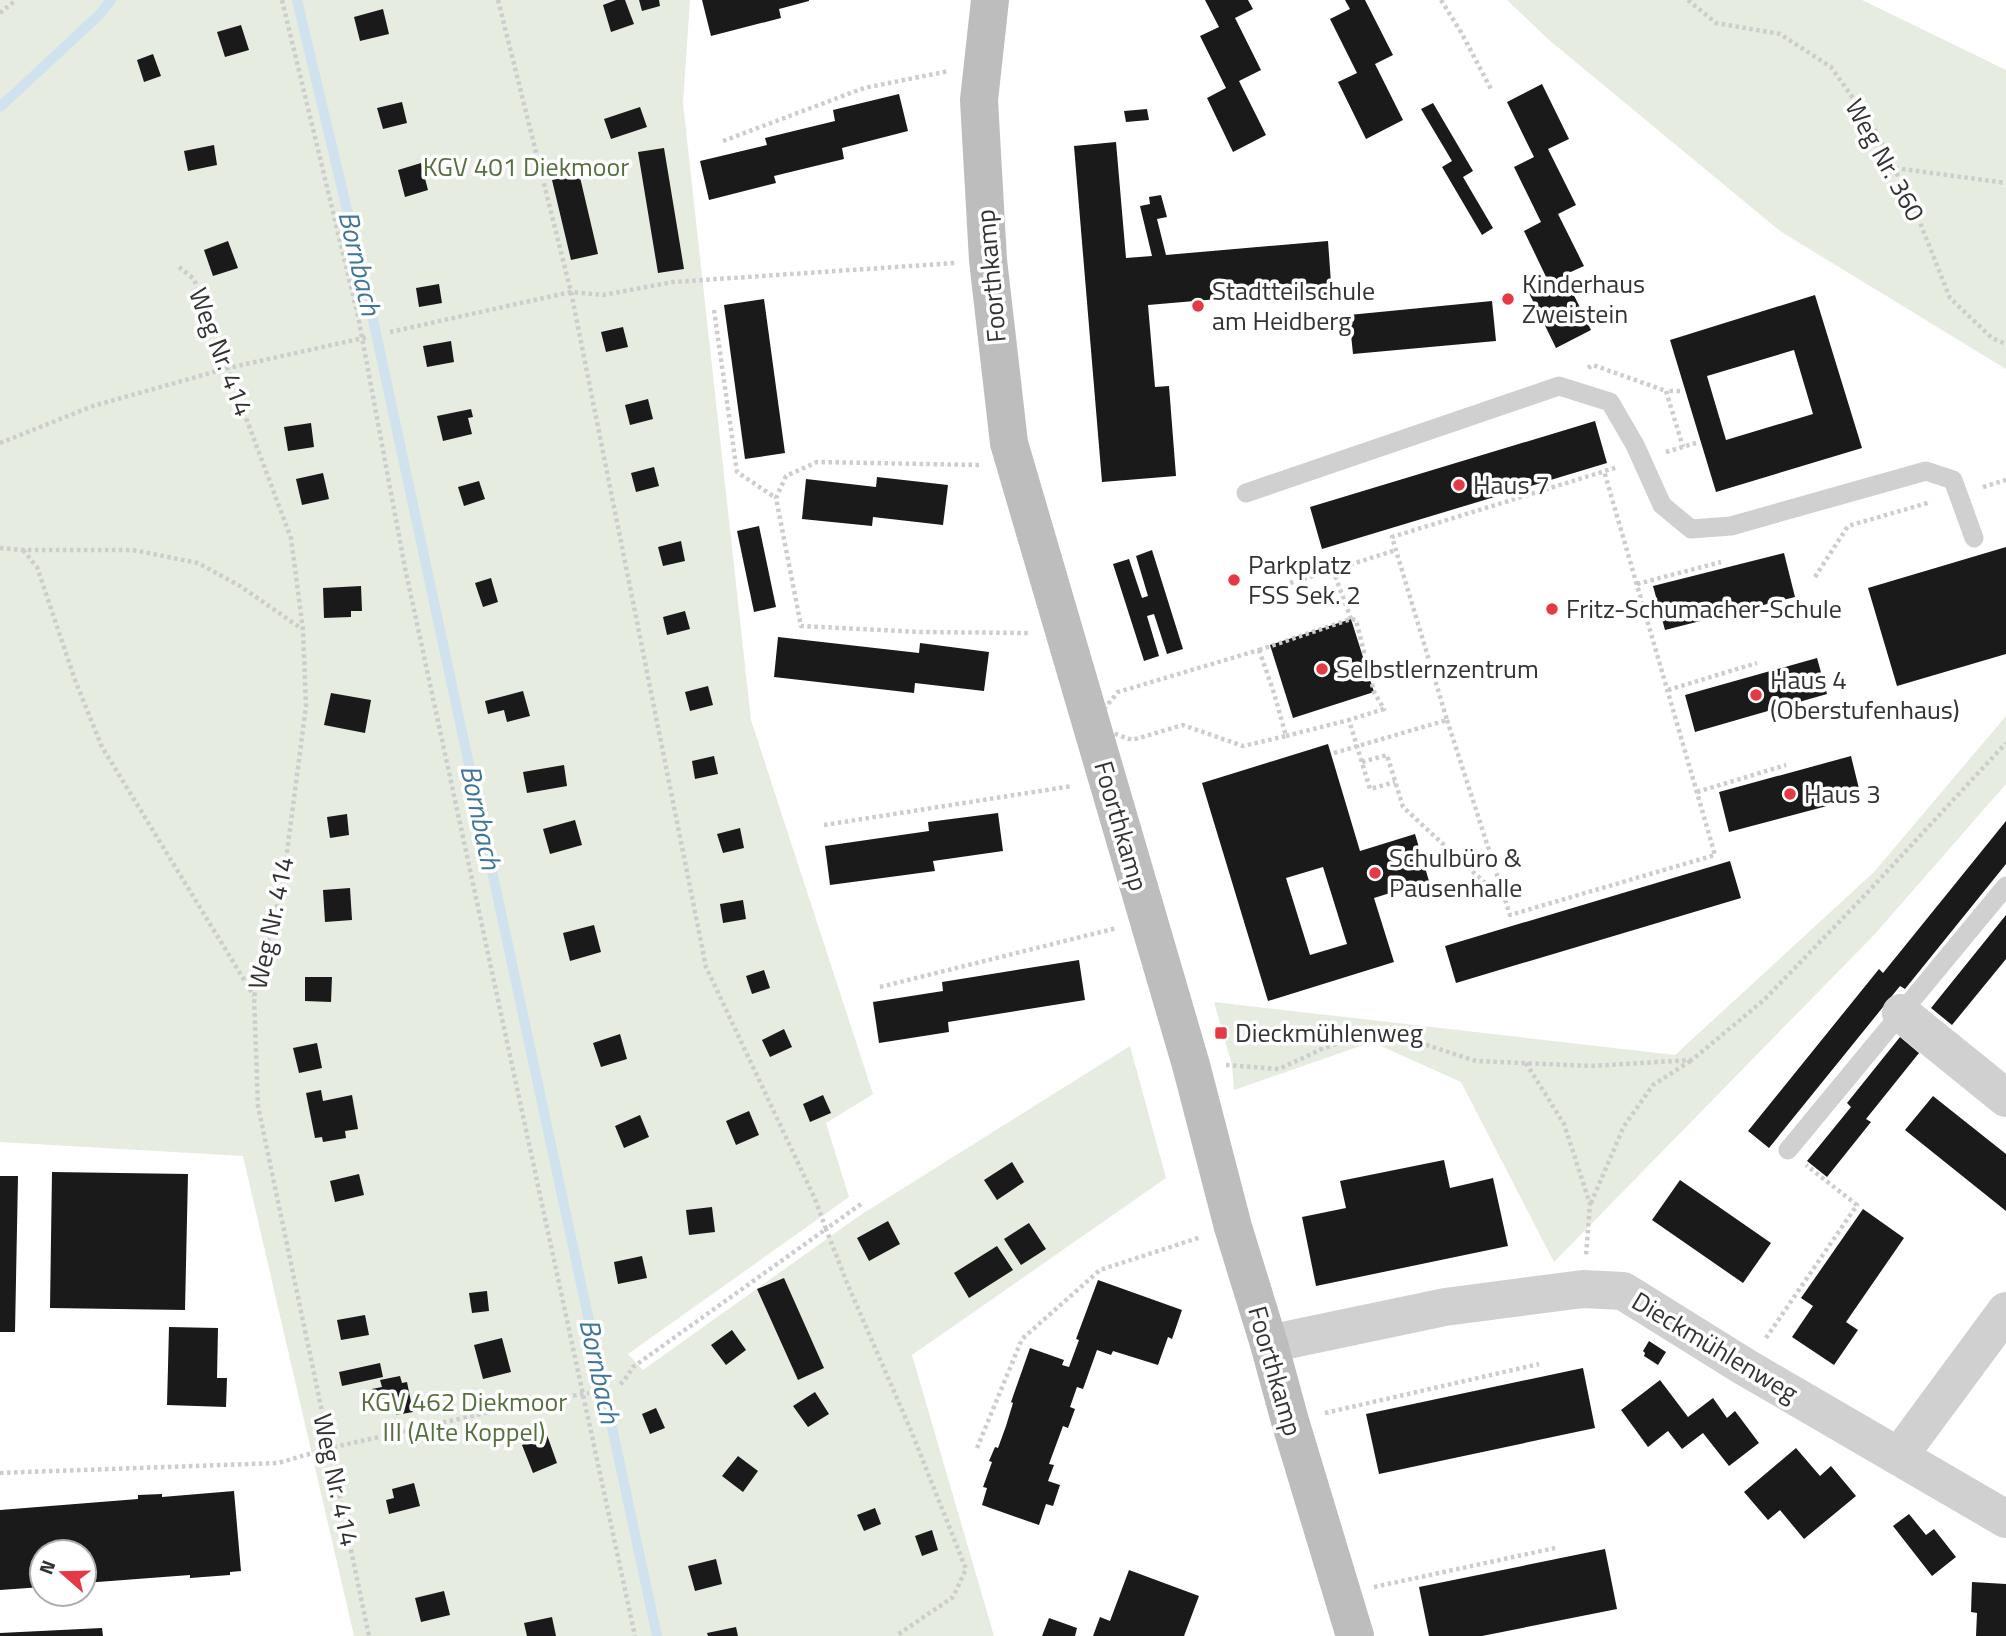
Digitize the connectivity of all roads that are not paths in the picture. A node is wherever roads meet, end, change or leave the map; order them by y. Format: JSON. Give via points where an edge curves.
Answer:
{"nodes":[{"id":1,"x":990,"y":0,"type":"edge"},
{"id":2,"x":1246,"y":493,"type":"dead end"},
{"id":3,"x":1973,"y":538,"type":"dead end"},
{"id":4,"x":2006,"y":887,"type":"edge"},
{"id":5,"x":1901,"y":1013,"type":"junction"},
{"id":6,"x":2006,"y":1098,"type":"edge"},
{"id":7,"x":1788,"y":1150,"type":"road end"},
{"id":8,"x":2006,"y":1311,"type":"edge"},
{"id":9,"x":1269,"y":1344,"type":"junction"},
{"id":10,"x":1899,"y":1456,"type":"junction"},
{"id":11,"x":2006,"y":1519,"type":"edge"},
{"id":12,"x":1354,"y":1636,"type":"edge"}],
"edges":[{"from":1,"to":9,"type":"street","name":"Foorthkamp","via":[[979,100],[988,260],[1009,443]]},
{"from":2,"to":3,"type":"lane","via":[[1559,386],[1610,402],[1662,505],[1691,529],[1731,526],[1926,471],[1953,480]]},
{"from":4,"to":5,"type":"lane"},
{"from":5,"to":6,"type":"street"},
{"from":5,"to":7,"type":"lane"},
{"from":8,"to":10,"type":"street"},
{"from":9,"to":10,"type":"street","name":"Dieckmühlenweg","via":[[1445,1307],[1583,1289],[1623,1291]]},
{"from":9,"to":12,"type":"street","name":"Foorthkamp"},
{"from":10,"to":11,"type":"street","name":"Dieckmühlenweg"}]}
